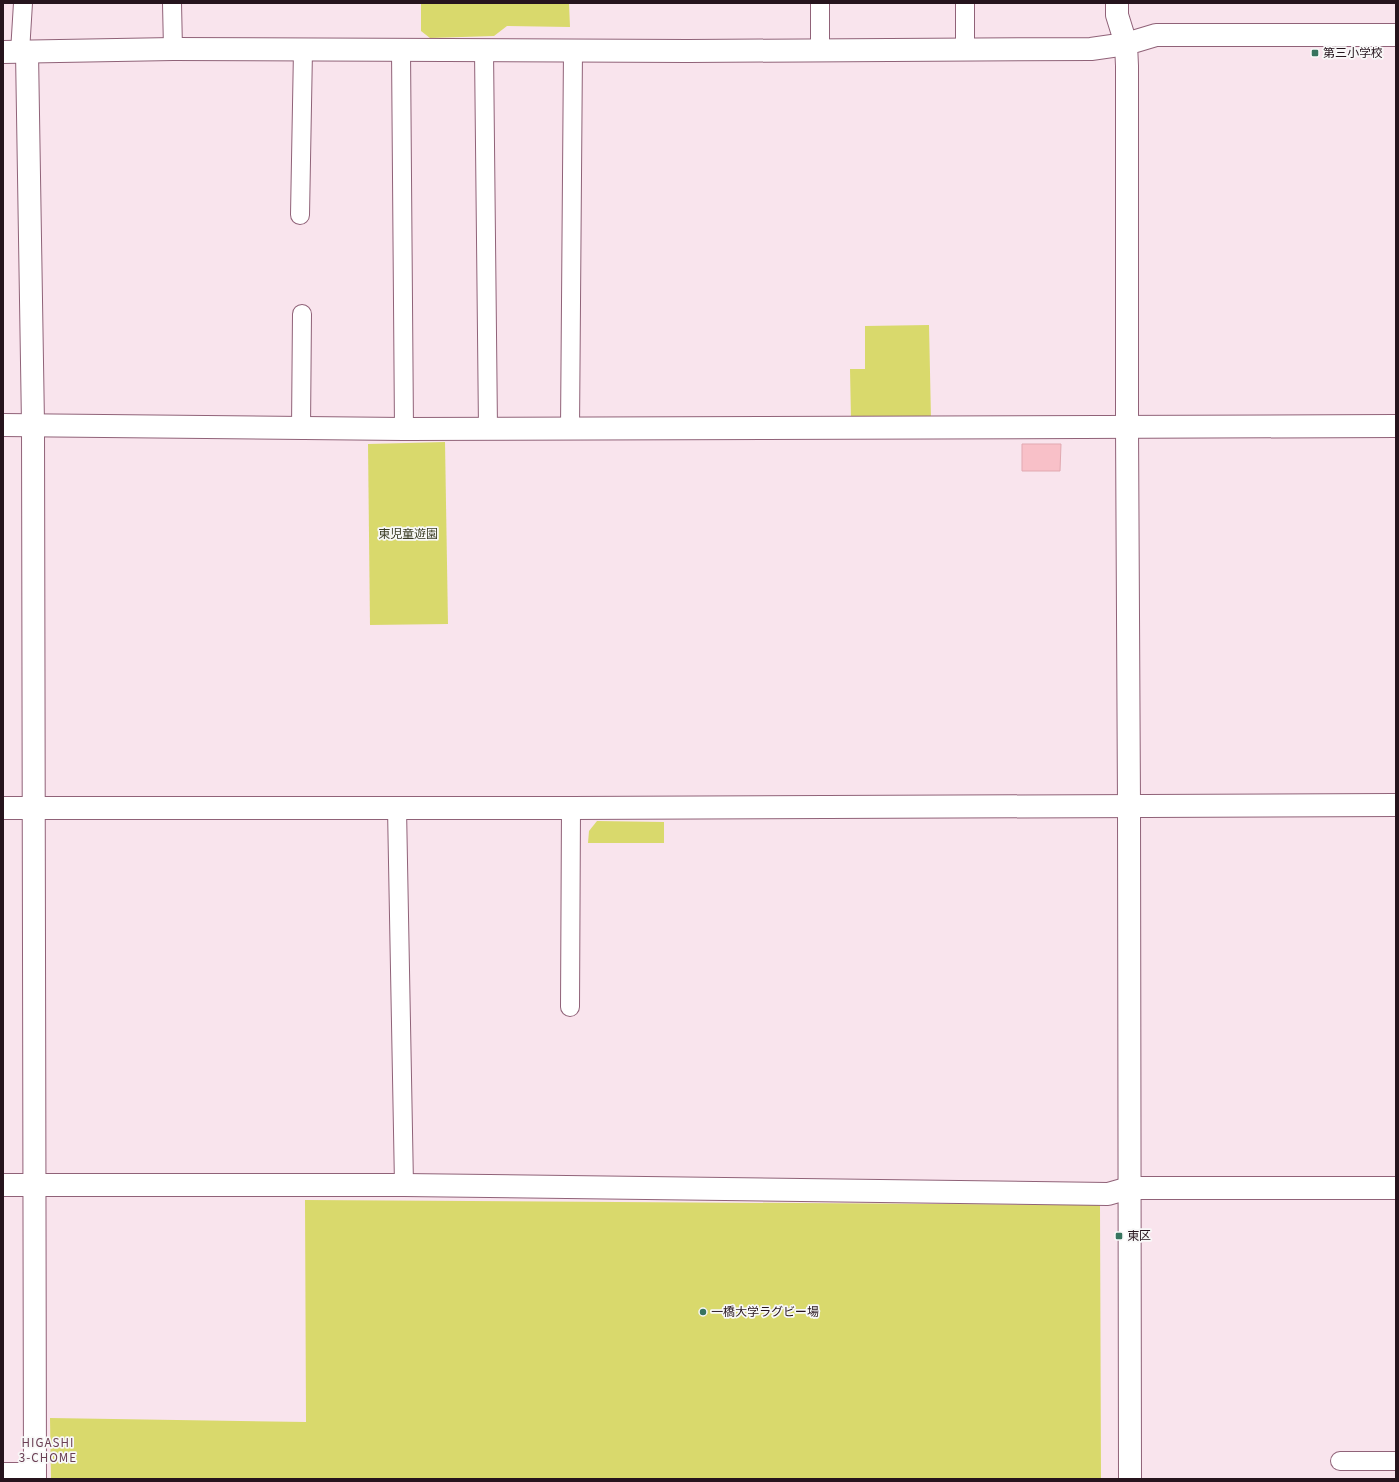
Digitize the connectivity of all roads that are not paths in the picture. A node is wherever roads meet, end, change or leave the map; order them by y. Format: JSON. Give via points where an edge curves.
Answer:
{"nodes":[{"id":1,"x":23,"y":3,"type":"edge"},
{"id":2,"x":172,"y":3,"type":"edge"},
{"id":3,"x":820,"y":3,"type":"edge"},
{"id":4,"x":965,"y":3,"type":"edge"},
{"id":5,"x":1117,"y":3,"type":"edge"},
{"id":6,"x":1396,"y":35,"type":"edge"},
{"id":7,"x":1126,"y":44,"type":"junction"},
{"id":8,"x":173,"y":49,"type":"junction"},
{"id":9,"x":820,"y":49,"type":"junction"},
{"id":10,"x":303,"y":50,"type":"junction"},
{"id":11,"x":401,"y":50,"type":"junction"},
{"id":12,"x":484,"y":50,"type":"junction"},
{"id":13,"x":573,"y":50,"type":"junction"},
{"id":14,"x":964,"y":50,"type":"junction"},
{"id":15,"x":16,"y":52,"type":"edge"},
{"id":16,"x":300,"y":215,"type":"dead end"},
{"id":17,"x":302,"y":314,"type":"dead end"},
{"id":18,"x":33,"y":424,"type":"junction"},
{"id":19,"x":3,"y":425,"type":"edge"},
{"id":20,"x":1127,"y":426,"type":"junction"},
{"id":21,"x":1396,"y":426,"type":"edge"},
{"id":22,"x":301,"y":428,"type":"junction"},
{"id":23,"x":570,"y":428,"type":"junction"},
{"id":24,"x":404,"y":429,"type":"junction"},
{"id":25,"x":488,"y":429,"type":"junction"},
{"id":26,"x":1396,"y":805,"type":"edge"},
{"id":27,"x":1129,"y":806,"type":"junction"},
{"id":28,"x":34,"y":807,"type":"junction"},
{"id":29,"x":3,"y":808,"type":"edge"},
{"id":30,"x":398,"y":808,"type":"junction"},
{"id":31,"x":571,"y":808,"type":"junction"},
{"id":32,"x":570,"y":1007,"type":"dead end"},
{"id":33,"x":3,"y":1185,"type":"edge"},
{"id":34,"x":35,"y":1185,"type":"junction"},
{"id":35,"x":404,"y":1185,"type":"junction"},
{"id":36,"x":1129,"y":1188,"type":"junction"},
{"id":37,"x":1396,"y":1188,"type":"edge"},
{"id":38,"x":1340,"y":1461,"type":"dead end"},
{"id":39,"x":1396,"y":1461,"type":"edge"},
{"id":40,"x":3,"y":1472,"type":"edge"},
{"id":41,"x":35,"y":1475,"type":"edge"},
{"id":42,"x":1130,"y":1479,"type":"edge"}],
"edges":[{"from":1,"to":15,"type":"lane"},
{"from":2,"to":8,"type":"lane"},
{"from":3,"to":9,"type":"lane"},
{"from":4,"to":14,"type":"lane"},
{"from":5,"to":7,"type":"street","via":[[1117,15]]},
{"from":6,"to":7,"type":"street","via":[[1156,35]]},
{"from":7,"to":14,"type":"street","via":[[1091,49]]},
{"from":7,"to":20,"type":"street"},
{"from":8,"to":10,"type":"street"},
{"from":8,"to":15,"type":"street"},
{"from":9,"to":13,"type":"street"},
{"from":9,"to":14,"type":"street"},
{"from":10,"to":11,"type":"street"},
{"from":10,"to":16,"type":"lane"},
{"from":11,"to":12,"type":"street"},
{"from":11,"to":24,"type":"lane"},
{"from":12,"to":13,"type":"street"},
{"from":12,"to":25,"type":"lane"},
{"from":13,"to":23,"type":"lane"},
{"from":15,"to":18,"type":"street"},
{"from":17,"to":22,"type":"lane"},
{"from":18,"to":19,"type":"street"},
{"from":18,"to":22,"type":"street"},
{"from":18,"to":28,"type":"street"},
{"from":20,"to":21,"type":"street"},
{"from":20,"to":23,"type":"street"},
{"from":20,"to":27,"type":"street"},
{"from":22,"to":24,"type":"street"},
{"from":23,"to":25,"type":"street"},
{"from":24,"to":25,"type":"street"},
{"from":26,"to":27,"type":"street"},
{"from":27,"to":31,"type":"street"},
{"from":27,"to":36,"type":"street"},
{"from":28,"to":29,"type":"street"},
{"from":28,"to":30,"type":"street"},
{"from":28,"to":34,"type":"street"},
{"from":30,"to":31,"type":"street"},
{"from":30,"to":35,"type":"lane"},
{"from":31,"to":32,"type":"lane"},
{"from":33,"to":34,"type":"street"},
{"from":34,"to":35,"type":"street"},
{"from":34,"to":41,"type":"street"},
{"from":35,"to":36,"type":"street","via":[[1108,1194]]},
{"from":36,"to":37,"type":"street"},
{"from":36,"to":42,"type":"street"},
{"from":38,"to":39,"type":"lane"},
{"from":40,"to":41,"type":"lane"}]}
